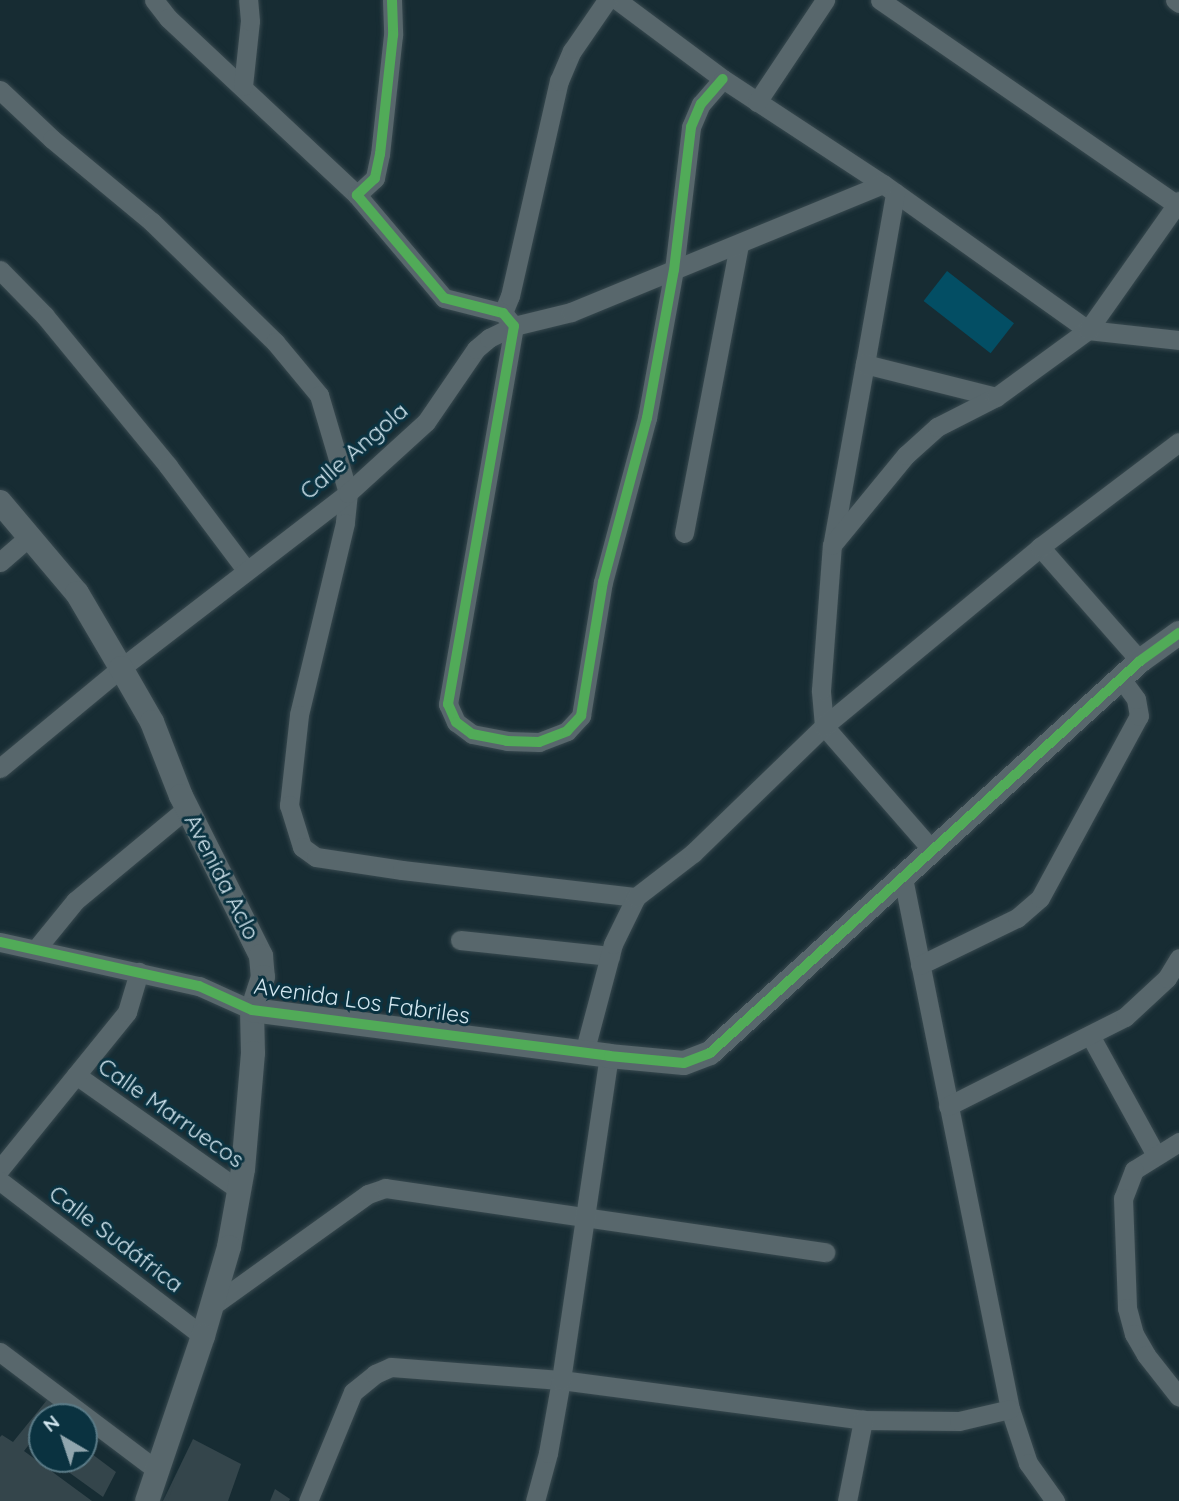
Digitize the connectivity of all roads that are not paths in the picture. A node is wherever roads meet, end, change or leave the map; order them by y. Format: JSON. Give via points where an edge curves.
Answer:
{"nodes":[{"id":1,"x":154,"y":0,"type":"edge"},
{"id":2,"x":248,"y":0,"type":"edge"},
{"id":3,"x":392,"y":0,"type":"edge"},
{"id":4,"x":607,"y":0,"type":"edge"},
{"id":5,"x":617,"y":0,"type":"edge"},
{"id":6,"x":825,"y":0,"type":"edge"},
{"id":7,"x":880,"y":0,"type":"edge"},
{"id":8,"x":723,"y":79,"type":"junction"},
{"id":9,"x":243,"y":86,"type":"junction"},
{"id":10,"x":0,"y":90,"type":"edge"},
{"id":11,"x":757,"y":102,"type":"junction"},
{"id":12,"x":889,"y":188,"type":"junction"},
{"id":13,"x":357,"y":195,"type":"junction"},
{"id":14,"x":1178,"y":204,"type":"edge"},
{"id":15,"x":739,"y":244,"type":"junction"},
{"id":16,"x":0,"y":270,"type":"edge"},
{"id":17,"x":674,"y":270,"type":"junction"},
{"id":18,"x":509,"y":320,"type":"junction"},
{"id":19,"x":1088,"y":330,"type":"junction"},
{"id":20,"x":1179,"y":340,"type":"edge"},
{"id":21,"x":865,"y":364,"type":"junction"},
{"id":22,"x":996,"y":397,"type":"junction"},
{"id":23,"x":1179,"y":443,"type":"edge"},
{"id":24,"x":348,"y":493,"type":"junction"},
{"id":25,"x":0,"y":502,"type":"edge"},
{"id":26,"x":684,"y":533,"type":"dead end"},
{"id":27,"x":30,"y":536,"type":"junction"},
{"id":28,"x":832,"y":545,"type":"junction"},
{"id":29,"x":1040,"y":547,"type":"junction"},
{"id":30,"x":0,"y":562,"type":"edge"},
{"id":31,"x":246,"y":570,"type":"junction"},
{"id":32,"x":1179,"y":633,"type":"edge"},
{"id":33,"x":1140,"y":661,"type":"junction"},
{"id":34,"x":121,"y":668,"type":"junction"},
{"id":35,"x":1121,"y":678,"type":"junction"},
{"id":36,"x":824,"y":726,"type":"junction"},
{"id":37,"x":0,"y":768,"type":"edge"},
{"id":38,"x":187,"y":808,"type":"junction"},
{"id":39,"x":933,"y":850,"type":"junction"},
{"id":40,"x":903,"y":878,"type":"junction"},
{"id":41,"x":636,"y":897,"type":"junction"},
{"id":42,"x":460,"y":940,"type":"dead end"},
{"id":43,"x":0,"y":942,"type":"edge"},
{"id":44,"x":36,"y":949,"type":"junction"},
{"id":45,"x":610,"y":957,"type":"junction"},
{"id":46,"x":1179,"y":958,"type":"edge"},
{"id":47,"x":920,"y":965,"type":"junction"},
{"id":48,"x":139,"y":972,"type":"junction"},
{"id":49,"x":253,"y":1010,"type":"junction"},
{"id":50,"x":1091,"y":1037,"type":"junction"},
{"id":51,"x":584,"y":1053,"type":"junction"},
{"id":52,"x":609,"y":1056,"type":"junction"},
{"id":53,"x":76,"y":1075,"type":"junction"},
{"id":54,"x":948,"y":1106,"type":"junction"},
{"id":55,"x":1179,"y":1142,"type":"edge"},
{"id":56,"x":1156,"y":1155,"type":"junction"},
{"id":57,"x":0,"y":1169,"type":"edge"},
{"id":58,"x":0,"y":1181,"type":"edge"},
{"id":59,"x":239,"y":1190,"type":"junction"},
{"id":60,"x":585,"y":1217,"type":"junction"},
{"id":61,"x":825,"y":1252,"type":"dead end"},
{"id":62,"x":212,"y":1306,"type":"junction"},
{"id":63,"x":203,"y":1336,"type":"junction"},
{"id":64,"x":0,"y":1352,"type":"edge"},
{"id":65,"x":561,"y":1380,"type":"junction"},
{"id":66,"x":1179,"y":1397,"type":"edge"},
{"id":67,"x":1010,"y":1409,"type":"junction"},
{"id":68,"x":863,"y":1420,"type":"junction"},
{"id":69,"x":158,"y":1471,"type":"junction"},
{"id":70,"x":536,"y":1500,"type":"edge"},
{"id":71,"x":147,"y":1501,"type":"edge"},
{"id":72,"x":308,"y":1501,"type":"edge"},
{"id":73,"x":847,"y":1501,"type":"edge"},
{"id":74,"x":1055,"y":1501,"type":"edge"}],
"edges":[{"from":1,"to":9,"type":"street"},
{"from":2,"to":9,"type":"street"},
{"from":3,"to":13,"type":"street","via":[[393,35],[380,154],[375,178]]},
{"from":4,"to":18,"type":"street","via":[[572,51],[559,81],[510,296]]},
{"from":5,"to":8,"type":"street"},
{"from":6,"to":11,"type":"street"},
{"from":7,"to":14,"type":"street"},
{"from":8,"to":11,"type":"street"},
{"from":8,"to":17,"type":"street","via":[[701,104],[691,127]]},
{"from":9,"to":13,"type":"street"},
{"from":10,"to":24,"type":"street","via":[[152,222],[275,342],[319,396]]},
{"from":11,"to":12,"type":"street"},
{"from":12,"to":15,"type":"street","name":"Calle Angola"},
{"from":12,"to":19,"type":"street"},
{"from":12,"to":21,"type":"street"},
{"from":13,"to":18,"type":"street","via":[[444,298]]},
{"from":14,"to":19,"type":"street"},
{"from":15,"to":17,"type":"street","name":"Calle Angola"},
{"from":15,"to":26,"type":"street"},
{"from":16,"to":31,"type":"street","via":[[45,316],[169,466]]},
{"from":17,"to":18,"type":"street","name":"Calle Angola","via":[[571,312]]},
{"from":17,"to":18,"type":"street","via":[[647,418],[603,582],[581,716],[568,731],[540,741],[472,734],[456,722],[448,704]]},
{"from":18,"to":24,"type":"street","name":"Calle Angola","via":[[476,349],[426,422]]},
{"from":19,"to":20,"type":"street"},
{"from":19,"to":22,"type":"street"},
{"from":21,"to":22,"type":"street"},
{"from":21,"to":28,"type":"street"},
{"from":22,"to":28,"type":"street","via":[[937,427],[905,455]]},
{"from":23,"to":29,"type":"street"},
{"from":24,"to":31,"type":"street","name":"Calle Angola"},
{"from":24,"to":41,"type":"street","via":[[345,523],[299,715],[289,805],[302,847],[316,857],[390,869]]},
{"from":25,"to":27,"type":"street","name":"Avenida Aclo"},
{"from":27,"to":30,"type":"street"},
{"from":27,"to":34,"type":"street","name":"Avenida Aclo","via":[[77,593]]},
{"from":28,"to":36,"type":"street","via":[[821,690]]},
{"from":29,"to":33,"type":"street"},
{"from":29,"to":36,"type":"street"},
{"from":31,"to":34,"type":"street","name":"Calle Angola"},
{"from":32,"to":33,"type":"street"},
{"from":33,"to":35,"type":"street"},
{"from":34,"to":37,"type":"street","name":"Calle Angola"},
{"from":34,"to":38,"type":"street","name":"Avenida Aclo","via":[[152,722]]},
{"from":35,"to":39,"type":"street"},
{"from":35,"to":47,"type":"street","via":[[1136,699],[1139,716],[1040,898],[1017,918]]},
{"from":36,"to":39,"type":"street"},
{"from":36,"to":41,"type":"street","via":[[693,853]]},
{"from":38,"to":44,"type":"street","via":[[75,901]]},
{"from":38,"to":49,"type":"street","name":"Avenida Aclo","via":[[261,956],[263,977]]},
{"from":39,"to":40,"type":"street"},
{"from":40,"to":47,"type":"street"},
{"from":40,"to":52,"type":"street","name":"Avenida Los Fabriles","via":[[710,1053],[684,1063]]},
{"from":41,"to":45,"type":"street"},
{"from":42,"to":45,"type":"street"},
{"from":43,"to":44,"type":"street","name":"Avenida Los Fabriles"},
{"from":44,"to":48,"type":"street","name":"Avenida Los Fabriles"},
{"from":45,"to":51,"type":"street"},
{"from":46,"to":50,"type":"street","via":[[1167,978],[1125,1017]]},
{"from":47,"to":54,"type":"street"},
{"from":48,"to":49,"type":"street","name":"Avenida Los Fabriles","via":[[200,986]]},
{"from":48,"to":53,"type":"street","via":[[127,1012]]},
{"from":49,"to":51,"type":"street","name":"Avenida Los Fabriles"},
{"from":49,"to":59,"type":"street","name":"Avenida Aclo"},
{"from":50,"to":54,"type":"street"},
{"from":50,"to":56,"type":"street"},
{"from":51,"to":52,"type":"street","name":"Avenida Los Fabriles"},
{"from":52,"to":60,"type":"street"},
{"from":53,"to":57,"type":"street"},
{"from":53,"to":59,"type":"street","name":"Calle Marruecos"},
{"from":54,"to":67,"type":"street"},
{"from":55,"to":56,"type":"street"},
{"from":56,"to":66,"type":"street","via":[[1134,1170],[1122,1198],[1127,1308],[1146,1355]]},
{"from":58,"to":63,"type":"street","name":"Calle Sudáfrica"},
{"from":59,"to":62,"type":"street","name":"Avenida Aclo"},
{"from":60,"to":61,"type":"street"},
{"from":60,"to":62,"type":"street","via":[[384,1188]]},
{"from":60,"to":65,"type":"street"},
{"from":62,"to":63,"type":"street","name":"Avenida Aclo"},
{"from":63,"to":69,"type":"street","name":"Avenida Aclo"},
{"from":64,"to":69,"type":"street"},
{"from":65,"to":68,"type":"street"},
{"from":65,"to":70,"type":"street"},
{"from":65,"to":72,"type":"street","via":[[391,1367],[375,1374],[353,1392]]},
{"from":67,"to":68,"type":"street","via":[[959,1421]]},
{"from":67,"to":74,"type":"street","via":[[1028,1462]]},
{"from":68,"to":73,"type":"street"},
{"from":69,"to":71,"type":"street","name":"Avenida Aclo"}]}
